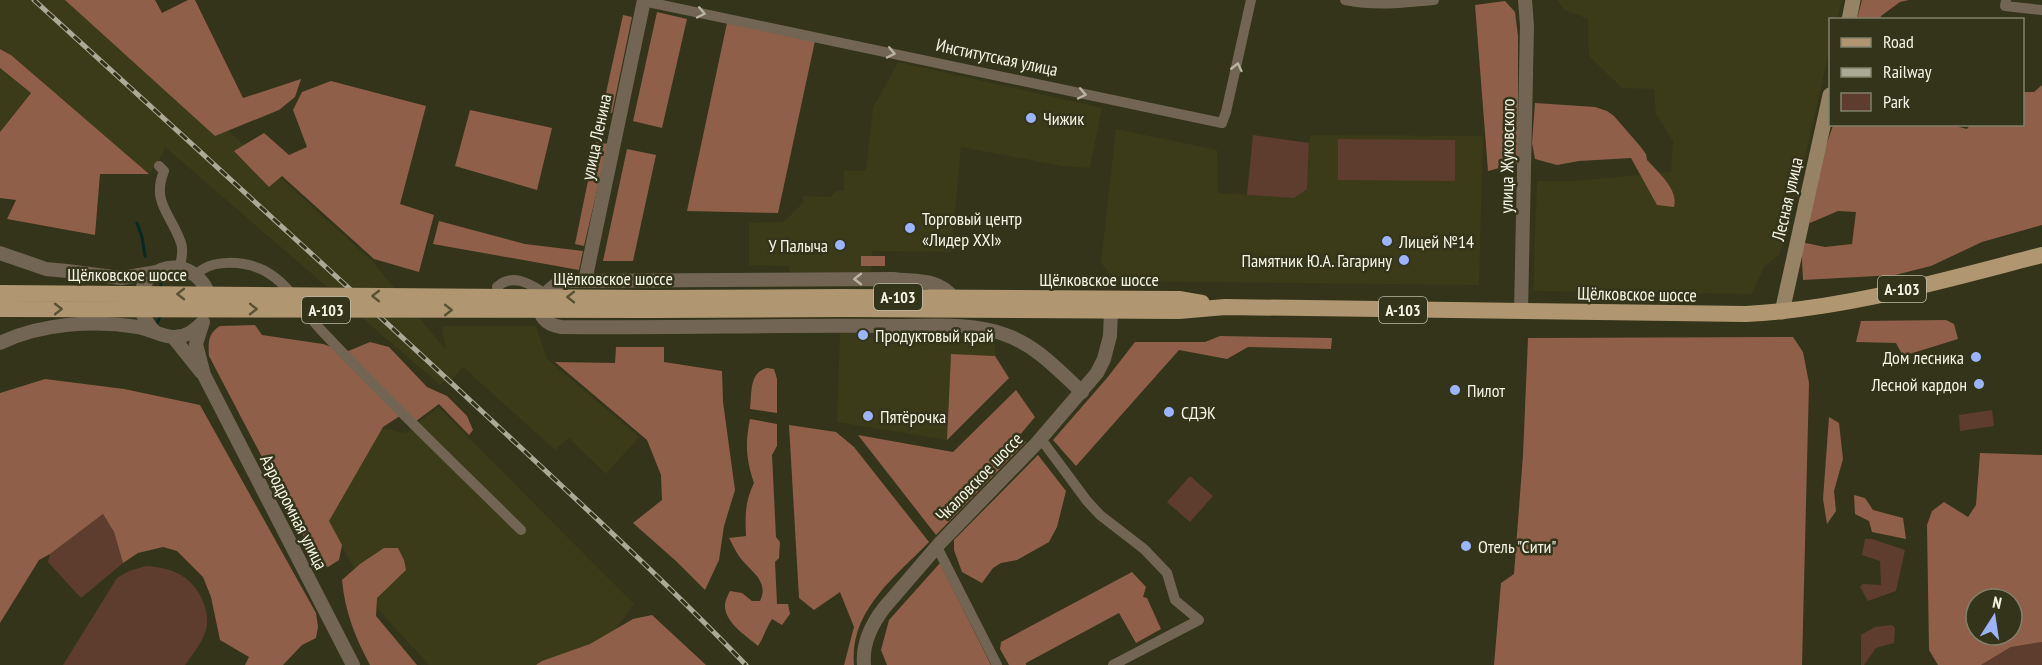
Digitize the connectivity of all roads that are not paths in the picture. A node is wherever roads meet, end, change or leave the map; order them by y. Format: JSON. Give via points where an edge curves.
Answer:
{"nodes":[{"id":1,"x":642,"y":0,"type":"edge"},
{"id":2,"x":1251,"y":0,"type":"edge"},
{"id":3,"x":1345,"y":0,"type":"edge"},
{"id":4,"x":1434,"y":0,"type":"edge"},
{"id":5,"x":1525,"y":0,"type":"edge"},
{"id":6,"x":1853,"y":0,"type":"edge"},
{"id":7,"x":2006,"y":0,"type":"edge"},
{"id":8,"x":2042,"y":10,"type":"edge"},
{"id":9,"x":1849,"y":18,"type":"edge"},
{"id":10,"x":1829,"y":100,"type":"edge"},
{"id":11,"x":159,"y":166,"type":"dead end"},
{"id":12,"x":0,"y":253,"type":"edge"},
{"id":13,"x":2042,"y":255,"type":"edge"},
{"id":14,"x":180,"y":267,"type":"junction"},
{"id":15,"x":156,"y":272,"type":"junction"},
{"id":16,"x":196,"y":275,"type":"junction"},
{"id":17,"x":121,"y":278,"type":"junction"},
{"id":18,"x":585,"y":281,"type":"junction"},
{"id":19,"x":497,"y":287,"type":"dead end"},
{"id":20,"x":0,"y":293,"type":"edge"},
{"id":21,"x":544,"y":293,"type":"junction"},
{"id":22,"x":953,"y":297,"type":"junction"},
{"id":23,"x":140,"y":300,"type":"junction"},
{"id":24,"x":651,"y":304,"type":"junction"},
{"id":25,"x":1108,"y":305,"type":"junction"},
{"id":26,"x":1225,"y":307,"type":"junction"},
{"id":27,"x":0,"y":309,"type":"edge"},
{"id":28,"x":1081,"y":311,"type":"junction"},
{"id":29,"x":1142,"y":311,"type":"junction"},
{"id":30,"x":1521,"y":312,"type":"junction"},
{"id":31,"x":1782,"y":312,"type":"junction"},
{"id":32,"x":203,"y":322,"type":"junction"},
{"id":33,"x":109,"y":325,"type":"junction"},
{"id":34,"x":154,"y":331,"type":"junction"},
{"id":35,"x":173,"y":337,"type":"junction"},
{"id":36,"x":1109,"y":341,"type":"junction"},
{"id":37,"x":0,"y":343,"type":"edge"},
{"id":38,"x":1097,"y":374,"type":"junction"},
{"id":39,"x":204,"y":375,"type":"junction"},
{"id":40,"x":1067,"y":378,"type":"junction"},
{"id":41,"x":1082,"y":392,"type":"junction"},
{"id":42,"x":1041,"y":439,"type":"junction"},
{"id":43,"x":520,"y":530,"type":"dead end"},
{"id":44,"x":937,"y":547,"type":"junction"},
{"id":45,"x":353,"y":665,"type":"edge"},
{"id":46,"x":864,"y":665,"type":"edge"},
{"id":47,"x":997,"y":665,"type":"edge"},
{"id":48,"x":1113,"y":665,"type":"edge"}],
"edges":[{"from":1,"to":2,"type":"street","name":"Институтская улица","one_way":true,"via":[[1222,123]]},
{"from":1,"to":18,"type":"street","name":"улица Ленина"},
{"from":3,"to":4,"type":"street","via":[[1393,4]]},
{"from":5,"to":30,"type":"street","name":"улица Жуковского"},
{"from":6,"to":9,"type":"main road"},
{"from":7,"to":8,"type":"street","via":[[2005,6]]},
{"from":10,"to":31,"type":"main road","name":"Лесная улица"},
{"from":11,"to":14,"type":"street","via":[[164,171],[159,190],[162,204],[182,245]]},
{"from":12,"to":17,"type":"street","via":[[46,268]]},
{"from":13,"to":31,"type":"main road","name":"Щёлковское шоссе","number":"А-103","via":[[1867,298]]},
{"from":14,"to":15,"type":"street"},
{"from":14,"to":16,"type":"street"},
{"from":15,"to":17,"type":"street"},
{"from":15,"to":23,"type":"street","via":[[146,281]]},
{"from":16,"to":32,"type":"street","via":[[209,297],[209,310]]},
{"from":16,"to":43,"type":"street","via":[[207,266],[240,264],[280,280],[327,337]]},
{"from":17,"to":23,"type":"street","via":[[132,285]]},
{"from":18,"to":21,"type":"street","number":"А-103","via":[[565,281]]},
{"from":22,"to":18,"type":"street","number":"А-103","one_way":true,"via":[[935,283],[893,279]]},
{"from":19,"to":21,"type":"street","via":[[514,279]]},
{"from":24,"to":20,"type":"main road","name":"Щёлковское шоссе","number":"А-103","one_way":true,"bridge":true},
{"from":21,"to":40,"type":"street","number":"А-103","via":[[544,320],[561,327],[987,330],[1023,342]]},
{"from":22,"to":24,"type":"main road","name":"Щёлковское шоссе","number":"А-103"},
{"from":22,"to":25,"type":"main road","name":"Щёлковское шоссе","number":"А-103"},
{"from":23,"to":33,"type":"street","via":[[131,315]]},
{"from":23,"to":34,"type":"street","via":[[144,320]]},
{"from":27,"to":24,"type":"main road","name":"Щёлковское шоссе","number":"А-103","one_way":true,"bridge":true},
{"from":24,"to":28,"type":"main road","name":"Щёлковское шоссе","number":"А-103"},
{"from":25,"to":26,"type":"main road","name":"Щёлковское шоссе","number":"А-103","via":[[1179,299]]},
{"from":25,"to":28,"type":"main road","name":"Щёлковское шоссе","number":"А-103"},
{"from":25,"to":29,"type":"main road","name":"Щёлковское шоссе","number":"А-103"},
{"from":25,"to":36,"type":"street","name":"Чкаловское шоссе"},
{"from":26,"to":29,"type":"main road","name":"Щёлковское шоссе","number":"А-103"},
{"from":26,"to":30,"type":"main road","name":"Щёлковское шоссе","number":"А-103"},
{"from":28,"to":36,"type":"street","via":[[1101,320]]},
{"from":29,"to":36,"type":"street","via":[[1117,324]]},
{"from":30,"to":31,"type":"main road","name":"Щёлковское шоссе","number":"А-103"},
{"from":32,"to":35,"type":"street","via":[[184,336]]},
{"from":32,"to":39,"type":"street","via":[[196,344]]},
{"from":33,"to":34,"type":"street"},
{"from":33,"to":37,"type":"street","via":[[49,328]]},
{"from":34,"to":35,"type":"street"},
{"from":35,"to":39,"type":"street"},
{"from":36,"to":38,"type":"street","name":"Чкаловское шоссе"},
{"from":38,"to":40,"type":"street","via":[[1088,379]]},
{"from":38,"to":41,"type":"street","name":"Чкаловское шоссе"},
{"from":39,"to":45,"type":"street","name":"Аэродромная улица"},
{"from":40,"to":41,"type":"street","number":"А-103"},
{"from":40,"to":42,"type":"street","via":[[1069,390]]},
{"from":41,"to":42,"type":"street","name":"Чкаловское шоссе"},
{"from":42,"to":44,"type":"street","name":"Чкаловское шоссе"},
{"from":42,"to":48,"type":"street","via":[[1100,515],[1144,549],[1167,573],[1175,600],[1199,620]]},
{"from":44,"to":46,"type":"street","name":"Чкаловское шоссе","via":[[875,619],[868,635]]},
{"from":44,"to":47,"type":"street"}]}
